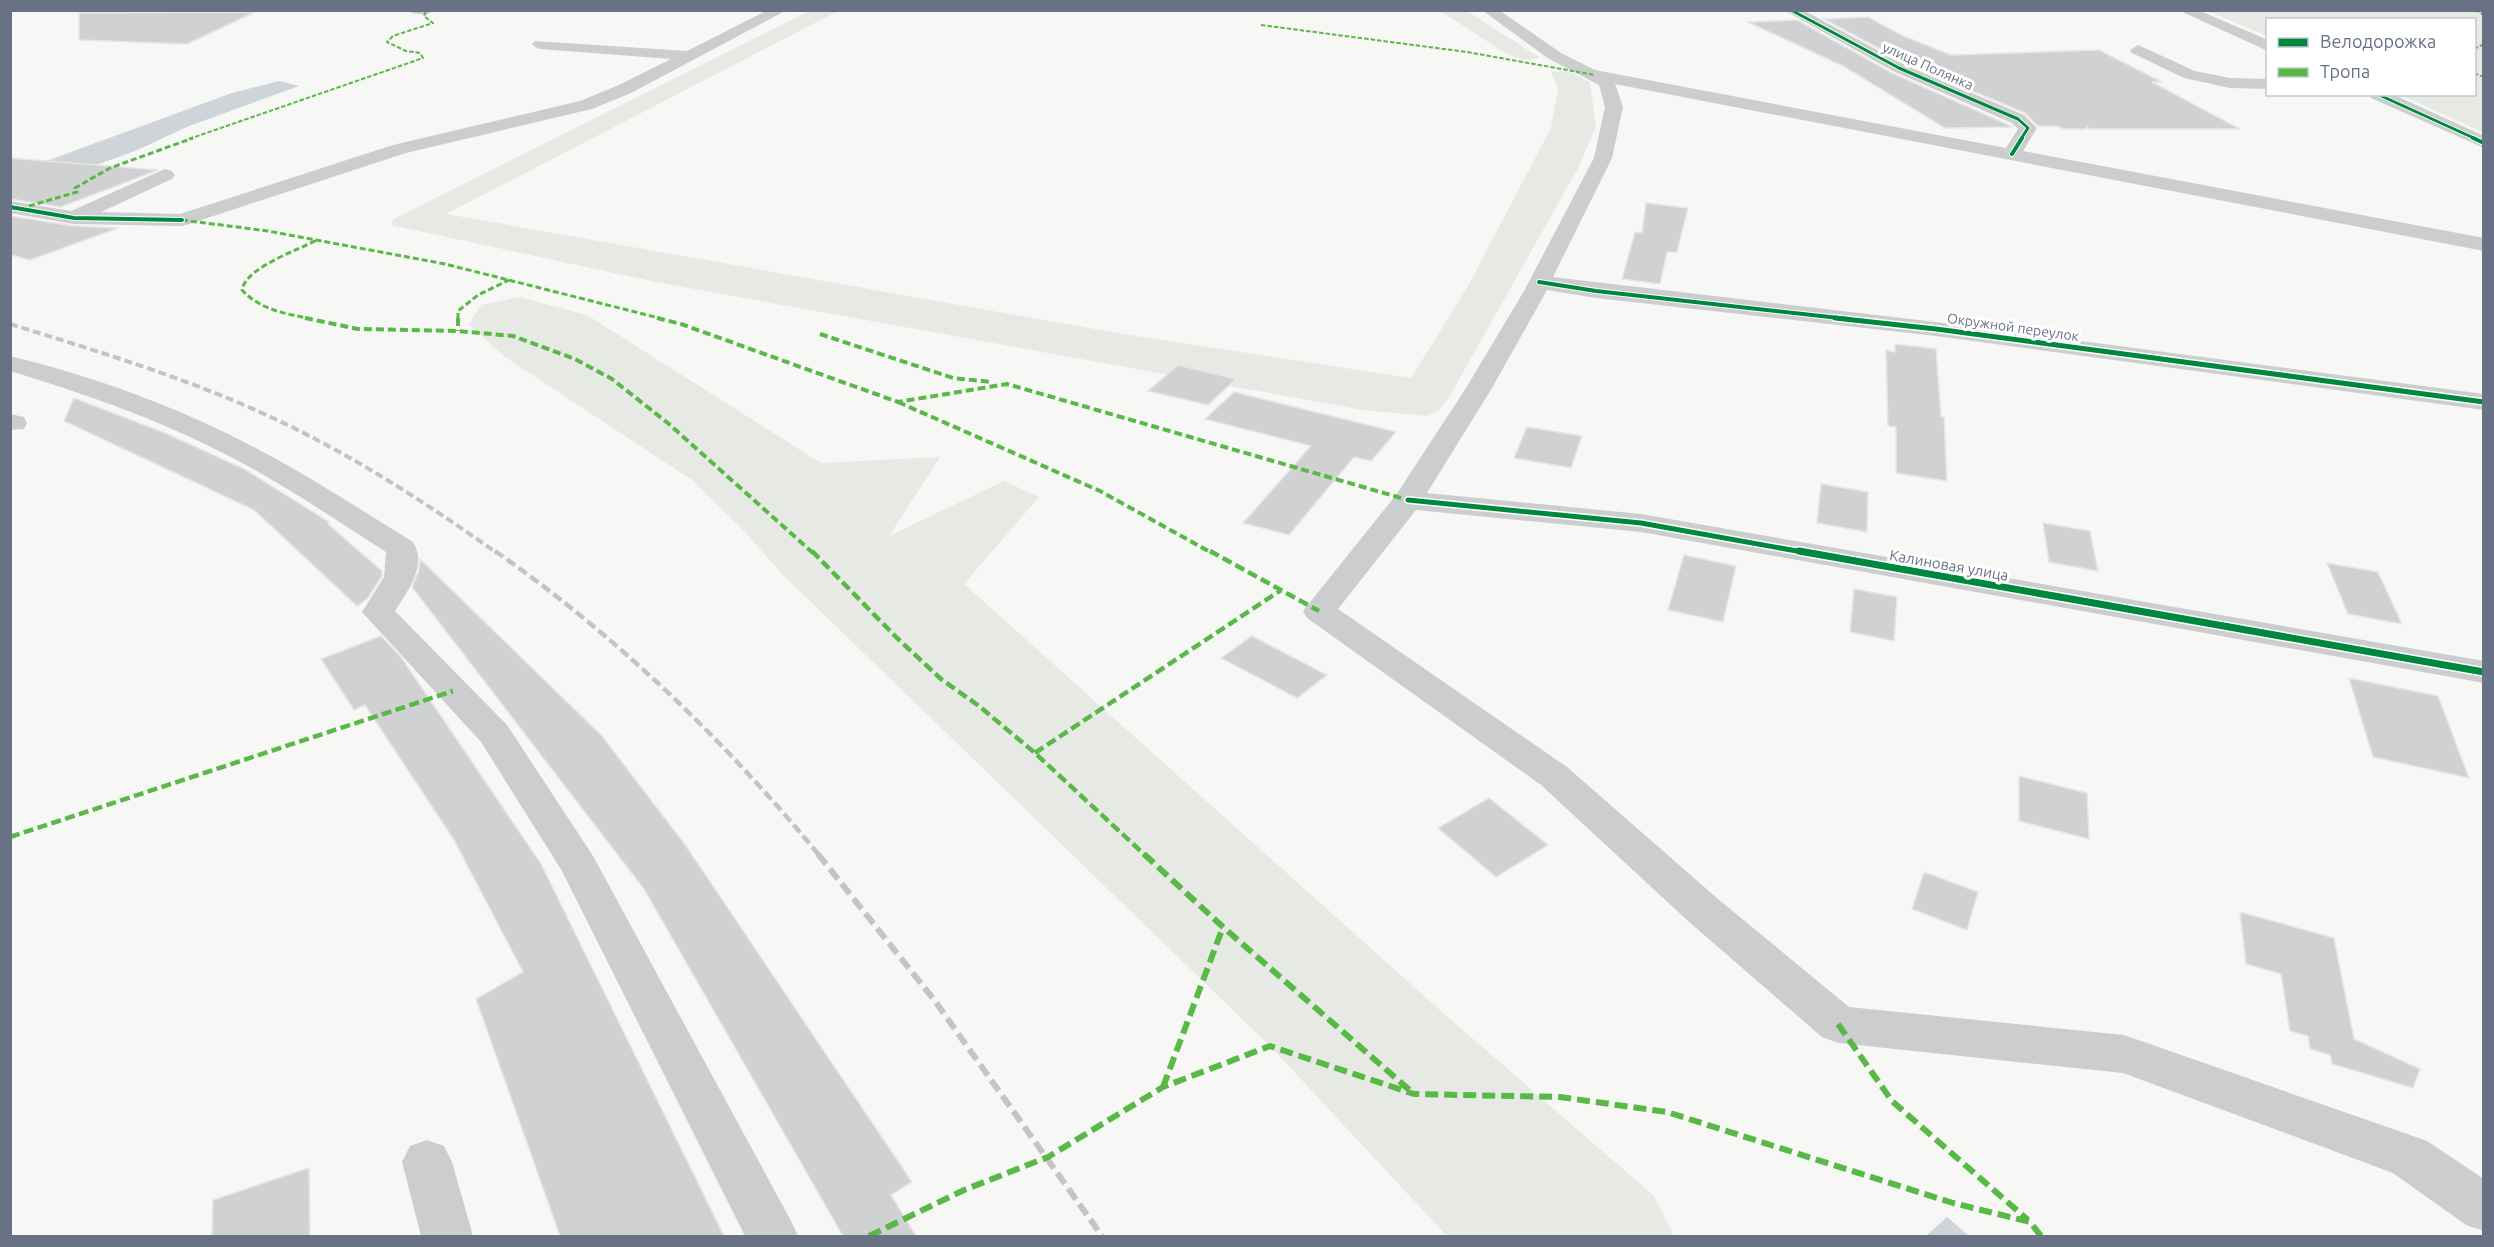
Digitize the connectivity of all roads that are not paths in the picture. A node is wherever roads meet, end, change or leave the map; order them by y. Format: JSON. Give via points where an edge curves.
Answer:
{"nodes":[{"id":1,"x":416,"y":10,"type":"edge"},
{"id":2,"x":780,"y":10,"type":"edge"},
{"id":3,"x":1489,"y":10,"type":"edge"},
{"id":4,"x":1791,"y":10,"type":"edge"},
{"id":5,"x":2185,"y":10,"type":"edge"},
{"id":6,"x":426,"y":11,"type":"edge"},
{"id":7,"x":540,"y":44,"type":"dead end"},
{"id":8,"x":2266,"y":45,"type":"edge"},
{"id":9,"x":2138,"y":50,"type":"dead end"},
{"id":10,"x":687,"y":56,"type":"junction"},
{"id":11,"x":1595,"y":75,"type":"junction"},
{"id":12,"x":2266,"y":84,"type":"edge"},
{"id":13,"x":2381,"y":96,"type":"edge"},
{"id":14,"x":2484,"y":142,"type":"edge"},
{"id":15,"x":2012,"y":154,"type":"junction"},
{"id":16,"x":165,"y":175,"type":"dead end"},
{"id":17,"x":10,"y":207,"type":"edge"},
{"id":18,"x":74,"y":218,"type":"junction"},
{"id":19,"x":2484,"y":245,"type":"edge"},
{"id":20,"x":1539,"y":282,"type":"junction"},
{"id":21,"x":10,"y":363,"type":"edge"},
{"id":22,"x":2484,"y":402,"type":"edge"},
{"id":23,"x":1408,"y":500,"type":"junction"},
{"id":24,"x":2484,"y":672,"type":"edge"},
{"id":25,"x":427,"y":1162,"type":"dead end"},
{"id":26,"x":2484,"y":1208,"type":"edge"},
{"id":27,"x":447,"y":1236,"type":"edge"},
{"id":28,"x":772,"y":1236,"type":"edge"}],
"edges":[{"from":1,"to":6,"type":"street"},
{"from":2,"to":10,"type":"street"},
{"from":3,"to":11,"type":"street","via":[[1555,56]]},
{"from":4,"to":15,"type":"street","name":"улица Полянка","via":[[1899,68],[2018,119],[2028,128]]},
{"from":5,"to":8,"type":"street"},
{"from":7,"to":10,"type":"street"},
{"from":9,"to":12,"type":"street","via":[[2200,78]]},
{"from":10,"to":18,"type":"street","via":[[626,89],[586,105],[400,149],[182,220]]},
{"from":11,"to":15,"type":"street"},
{"from":11,"to":20,"type":"street","via":[[1606,82],[1614,107],[1603,158]]},
{"from":13,"to":14,"type":"street"},
{"from":15,"to":19,"type":"street"},
{"from":16,"to":18,"type":"street"},
{"from":17,"to":18,"type":"street"},
{"from":20,"to":22,"type":"street","name":"Окружной переулок","via":[[1936,329]]},
{"from":20,"to":23,"type":"street","via":[[1479,388]]},
{"from":21,"to":28,"type":"street","via":[[72,382],[205,434],[288,478],[402,549],[400,577],[378,612],[494,734],[579,867]]},
{"from":23,"to":24,"type":"street","name":"Калиновая улица","via":[[1641,523]]},
{"from":23,"to":26,"type":"street","via":[[1319,611],[1554,776],[1838,1024],[2124,1054],[2410,1157]]},
{"from":25,"to":27,"type":"street"}]}
